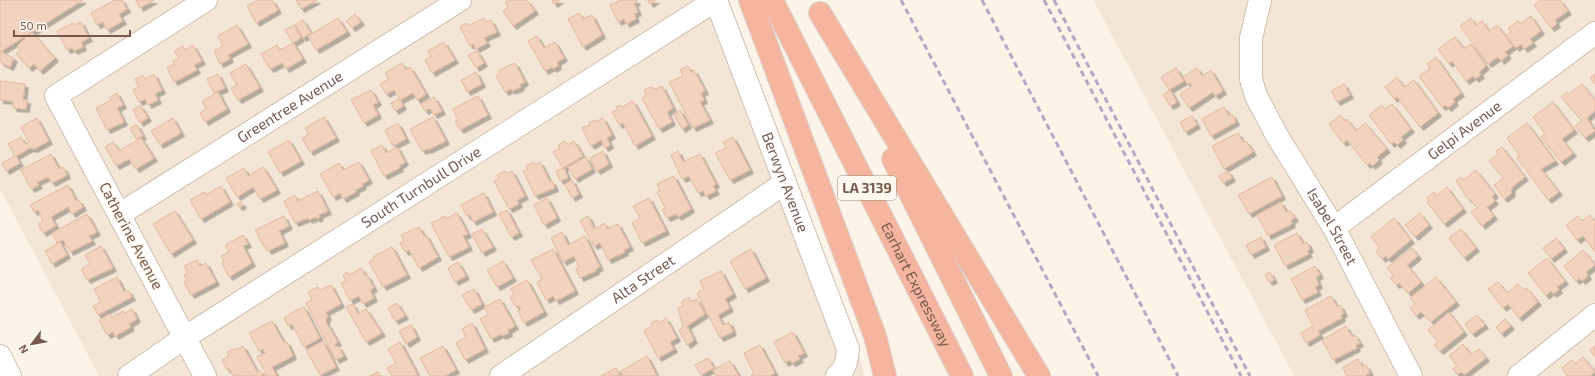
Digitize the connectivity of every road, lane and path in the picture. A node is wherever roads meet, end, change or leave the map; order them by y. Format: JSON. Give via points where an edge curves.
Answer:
{"nodes":[{"id":1,"x":206,"y":0,"type":"edge"},
{"id":2,"x":460,"y":0,"type":"edge"},
{"id":3,"x":716,"y":0,"type":"edge"},
{"id":4,"x":750,"y":0,"type":"edge"},
{"id":5,"x":772,"y":0,"type":"edge"},
{"id":6,"x":1260,"y":0,"type":"edge"},
{"id":7,"x":817,"y":7,"type":"edge"},
{"id":8,"x":1595,"y":33,"type":"edge"},
{"id":9,"x":785,"y":183,"type":"junction"},
{"id":10,"x":120,"y":214,"type":"junction"},
{"id":11,"x":1334,"y":228,"type":"junction"},
{"id":12,"x":1595,"y":315,"type":"edge"},
{"id":13,"x":184,"y":338,"type":"junction"},
{"id":14,"x":0,"y":356,"type":"edge"},
{"id":15,"x":841,"y":370,"type":"edge"},
{"id":16,"x":10,"y":376,"type":"edge"},
{"id":17,"x":129,"y":376,"type":"edge"},
{"id":18,"x":205,"y":376,"type":"edge"},
{"id":19,"x":501,"y":376,"type":"edge"},
{"id":20,"x":885,"y":376,"type":"edge"},
{"id":21,"x":962,"y":376,"type":"edge"},
{"id":22,"x":1001,"y":376,"type":"edge"},
{"id":23,"x":1039,"y":376,"type":"edge"},
{"id":24,"x":1411,"y":376,"type":"edge"},
{"id":25,"x":1518,"y":376,"type":"edge"}],
"edges":[{"from":1,"to":10,"type":"street","name":"Catherine Avenue","via":[[56,96]]},
{"from":2,"to":10,"type":"street","name":"Greentree Avenue"},
{"from":3,"to":9,"type":"street","name":"Berwyn Avenue"},
{"from":3,"to":13,"type":"street","name":"South Turnbull Drive"},
{"from":4,"to":20,"type":"highway","via":[[875,336]]},
{"from":5,"to":21,"type":"highway","name":"Earhart Expressway","number":"LA 3139"},
{"from":6,"to":11,"type":"street","name":"Isabel Street","via":[[1251,38],[1251,79],[1256,96]]},
{"from":7,"to":22,"type":"highway","number":"LA 3139"},
{"from":7,"to":23,"type":"highway"},
{"from":8,"to":11,"type":"street","name":"Gelpi Avenue"},
{"from":9,"to":15,"type":"street","name":"Berwyn Avenue","via":[[848,348],[847,364]]},
{"from":9,"to":19,"type":"street","name":"Alta Street"},
{"from":10,"to":13,"type":"street","name":"Catherine Avenue"},
{"from":11,"to":24,"type":"street","name":"Isabel Street"},
{"from":12,"to":25,"type":"street"},
{"from":13,"to":17,"type":"street","name":"South Turnbull Drive"},
{"from":13,"to":18,"type":"street","name":"Catherine Avenue"},
{"from":14,"to":16,"type":"street"}]}
